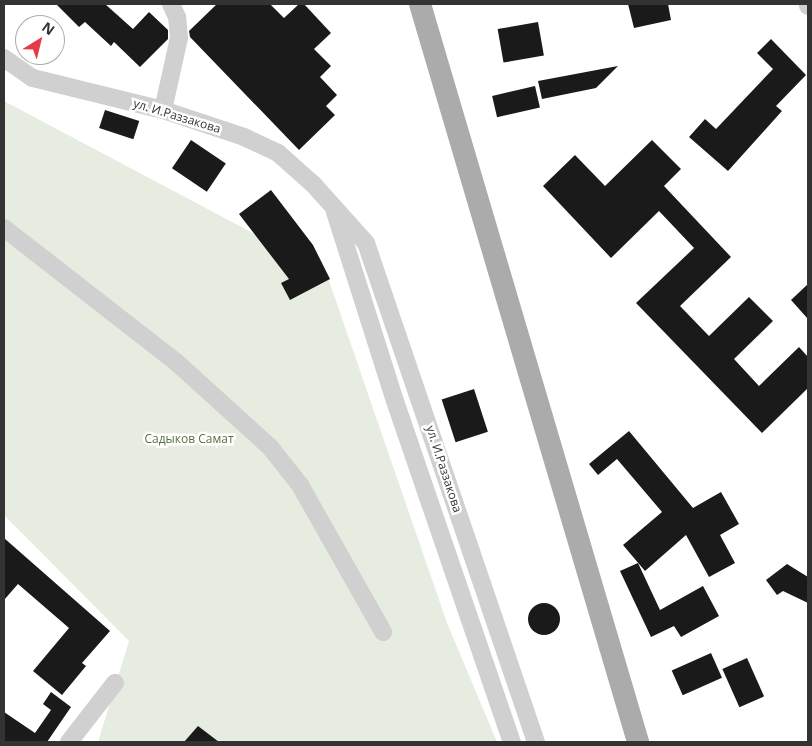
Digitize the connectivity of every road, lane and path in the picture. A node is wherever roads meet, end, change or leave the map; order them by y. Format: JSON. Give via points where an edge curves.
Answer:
{"nodes":[{"id":1,"x":172,"y":4,"type":"edge"},
{"id":2,"x":420,"y":4,"type":"edge"},
{"id":3,"x":4,"y":58,"type":"edge"},
{"id":4,"x":162,"y":110,"type":"junction"},
{"id":5,"x":334,"y":206,"type":"junction"},
{"id":6,"x":4,"y":228,"type":"edge"},
{"id":7,"x":382,"y":632,"type":"dead end"},
{"id":8,"x":115,"y":683,"type":"dead end"},
{"id":9,"x":69,"y":742,"type":"edge"},
{"id":10,"x":512,"y":742,"type":"edge"},
{"id":11,"x":536,"y":742,"type":"edge"},
{"id":12,"x":638,"y":742,"type":"edge"}],
"edges":[{"from":1,"to":4,"type":"street","via":[[179,38]]},
{"from":2,"to":12,"type":"main road"},
{"from":3,"to":4,"type":"street","name":"ул. И.Раззакова","via":[[33,78]]},
{"from":4,"to":5,"type":"street","name":"ул. И.Раззакова","via":[[244,137],[278,153]]},
{"from":5,"to":10,"type":"street","name":"ул. И.Раззакова","via":[[395,401]]},
{"from":5,"to":11,"type":"street","name":"ул. И.Раззакова","via":[[366,243]]},
{"from":6,"to":7,"type":"street","via":[[175,361],[270,447],[300,484]]},
{"from":8,"to":9,"type":"street"}]}
